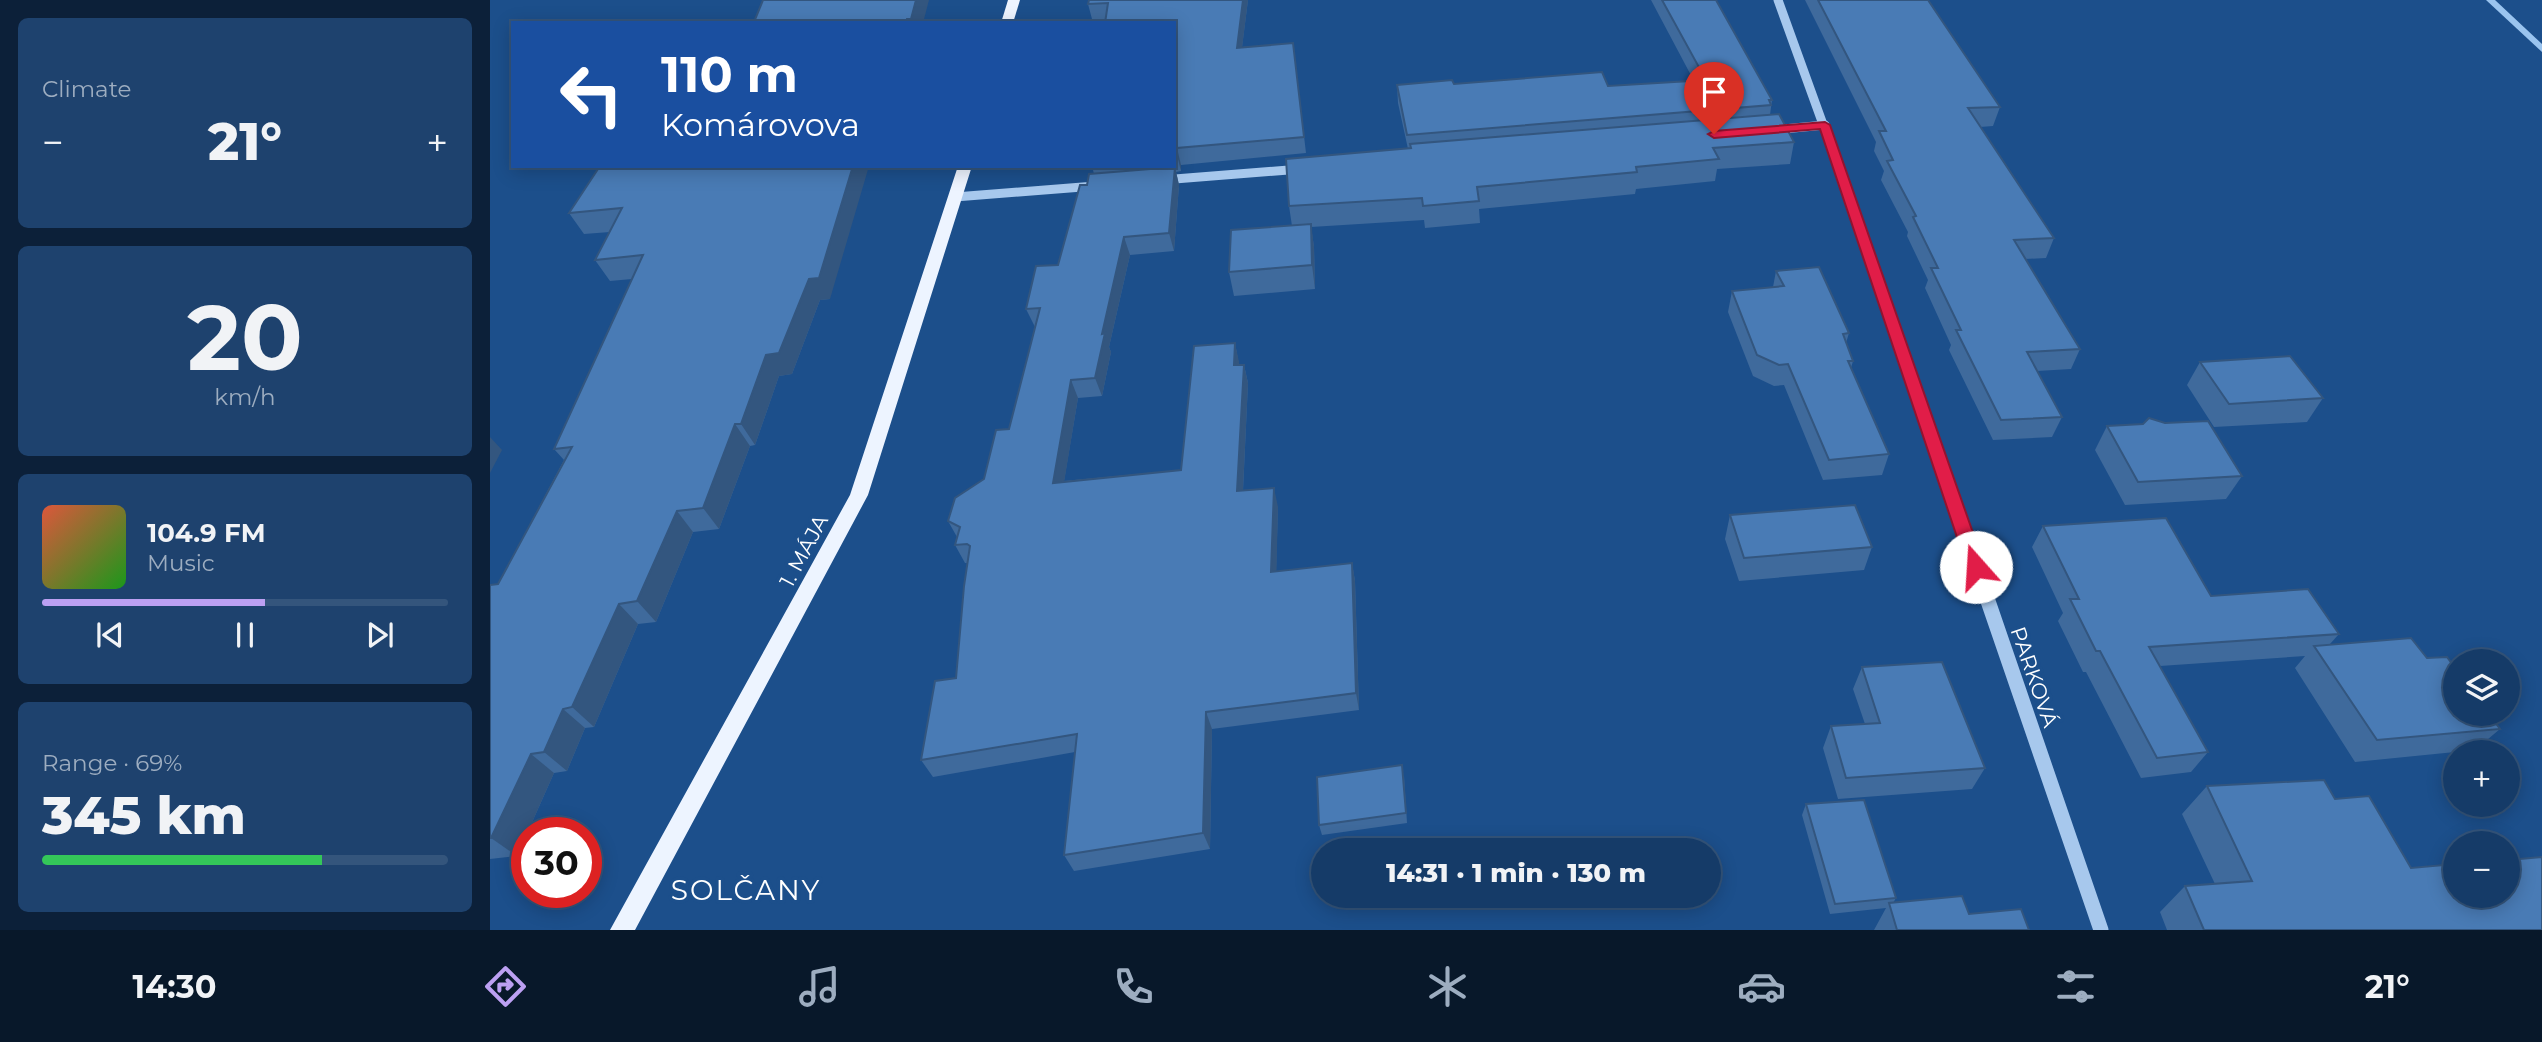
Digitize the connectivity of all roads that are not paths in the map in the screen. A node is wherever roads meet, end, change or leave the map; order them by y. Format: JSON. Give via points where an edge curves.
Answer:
{"nodes":[{"id":1,"x":1014,"y":0,"type":"edge"},
{"id":2,"x":1778,"y":0,"type":"edge"},
{"id":3,"x":1008,"y":21,"type":"edge"},
{"id":4,"x":1825,"y":125,"type":"junction"},
{"id":5,"x":1755,"y":131,"type":"edge"},
{"id":6,"x":964,"y":168,"type":"edge"},
{"id":7,"x":1312,"y":168,"type":"edge"},
{"id":8,"x":1146,"y":181,"type":"edge"},
{"id":9,"x":1105,"y":185,"type":"edge"},
{"id":10,"x":955,"y":197,"type":"junction"},
{"id":11,"x":622,"y":930,"type":"edge"},
{"id":12,"x":2101,"y":930,"type":"edge"}],
"edges":[{"from":1,"to":3,"type":"main road"},
{"from":2,"to":4,"type":"street","name":"PARKOVÁ"},
{"from":4,"to":5,"type":"street"},
{"from":4,"to":12,"type":"street","name":"PARKOVÁ"},
{"from":6,"to":10,"type":"main road","name":"1. MÁJA"},
{"from":7,"to":8,"type":"street"},
{"from":9,"to":10,"type":"street"},
{"from":10,"to":11,"type":"main road","name":"1. MÁJA","via":[[859,495]]}]}
